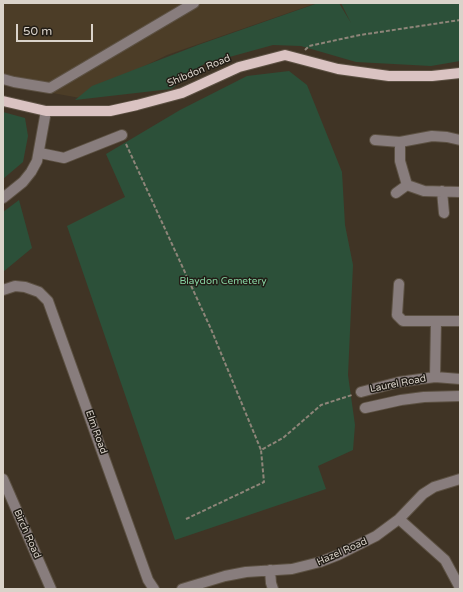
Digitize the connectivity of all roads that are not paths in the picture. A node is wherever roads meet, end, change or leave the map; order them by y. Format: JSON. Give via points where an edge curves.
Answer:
{"nodes":[{"id":1,"x":194,"y":3,"type":"edge"},
{"id":2,"x":460,"y":73,"type":"edge"},
{"id":3,"x":3,"y":79,"type":"edge"},
{"id":4,"x":3,"y":101,"type":"edge"},
{"id":5,"x":46,"y":111,"type":"junction"},
{"id":6,"x":122,"y":135,"type":"road end"},
{"id":7,"x":375,"y":140,"type":"dead end"},
{"id":8,"x":460,"y":140,"type":"edge"},
{"id":9,"x":400,"y":142,"type":"junction"},
{"id":10,"x":40,"y":153,"type":"junction"},
{"id":11,"x":407,"y":185,"type":"junction"},
{"id":12,"x":442,"y":192,"type":"junction"},
{"id":13,"x":460,"y":192,"type":"edge"},
{"id":14,"x":396,"y":193,"type":"dead end"},
{"id":15,"x":3,"y":198,"type":"edge"},
{"id":16,"x":444,"y":212,"type":"dead end"},
{"id":17,"x":399,"y":284,"type":"dead end"},
{"id":18,"x":3,"y":290,"type":"edge"},
{"id":19,"x":436,"y":321,"type":"junction"},
{"id":20,"x":460,"y":321,"type":"edge"},
{"id":21,"x":435,"y":377,"type":"junction"},
{"id":22,"x":460,"y":379,"type":"edge"},
{"id":23,"x":361,"y":392,"type":"road end"},
{"id":24,"x":460,"y":396,"type":"edge"},
{"id":25,"x":365,"y":408,"type":"dead end"},
{"id":26,"x":3,"y":479,"type":"edge"},
{"id":27,"x":460,"y":479,"type":"edge"},
{"id":28,"x":399,"y":519,"type":"junction"},
{"id":29,"x":270,"y":570,"type":"junction"},
{"id":30,"x":460,"y":588,"type":"edge"},
{"id":31,"x":51,"y":589,"type":"edge"},
{"id":32,"x":154,"y":589,"type":"edge"},
{"id":33,"x":182,"y":589,"type":"edge"},
{"id":34,"x":273,"y":589,"type":"edge"}],
"edges":[{"from":1,"to":3,"type":"street","via":[[50,88]]},
{"from":2,"to":5,"type":"main road","name":"Shibdon Road","via":[[389,76],[338,69],[285,56],[239,67],[182,93],[137,105],[110,111]]},
{"from":4,"to":5,"type":"main road","name":"Shibdon Road"},
{"from":5,"to":10,"type":"street"},
{"from":6,"to":10,"type":"street","via":[[64,158]]},
{"from":7,"to":9,"type":"street"},
{"from":8,"to":9,"type":"street","via":[[432,136]]},
{"from":9,"to":11,"type":"street","via":[[400,161]]},
{"from":10,"to":15,"type":"street","via":[[23,182]]},
{"from":11,"to":12,"type":"street"},
{"from":11,"to":14,"type":"street"},
{"from":12,"to":13,"type":"street"},
{"from":12,"to":16,"type":"street"},
{"from":17,"to":19,"type":"street","via":[[397,314],[403,321]]},
{"from":18,"to":32,"type":"street","name":"Elm Road","via":[[14,286],[25,287],[39,292],[48,301],[148,580]]},
{"from":19,"to":20,"type":"street"},
{"from":19,"to":21,"type":"street"},
{"from":21,"to":22,"type":"street","name":"Laurel Road"},
{"from":21,"to":23,"type":"street","name":"Laurel Road","via":[[399,382]]},
{"from":24,"to":25,"type":"street","via":[[424,397]]},
{"from":26,"to":31,"type":"street","name":"Birch Road"},
{"from":27,"to":28,"type":"street","name":"Hazel Road","via":[[428,490]]},
{"from":28,"to":29,"type":"street","name":"Hazel Road","via":[[376,536],[338,555],[307,566]]},
{"from":28,"to":30,"type":"street","via":[[445,560]]},
{"from":29,"to":33,"type":"street","name":"Hazel Road","via":[[225,576]]},
{"from":29,"to":34,"type":"street"}]}
